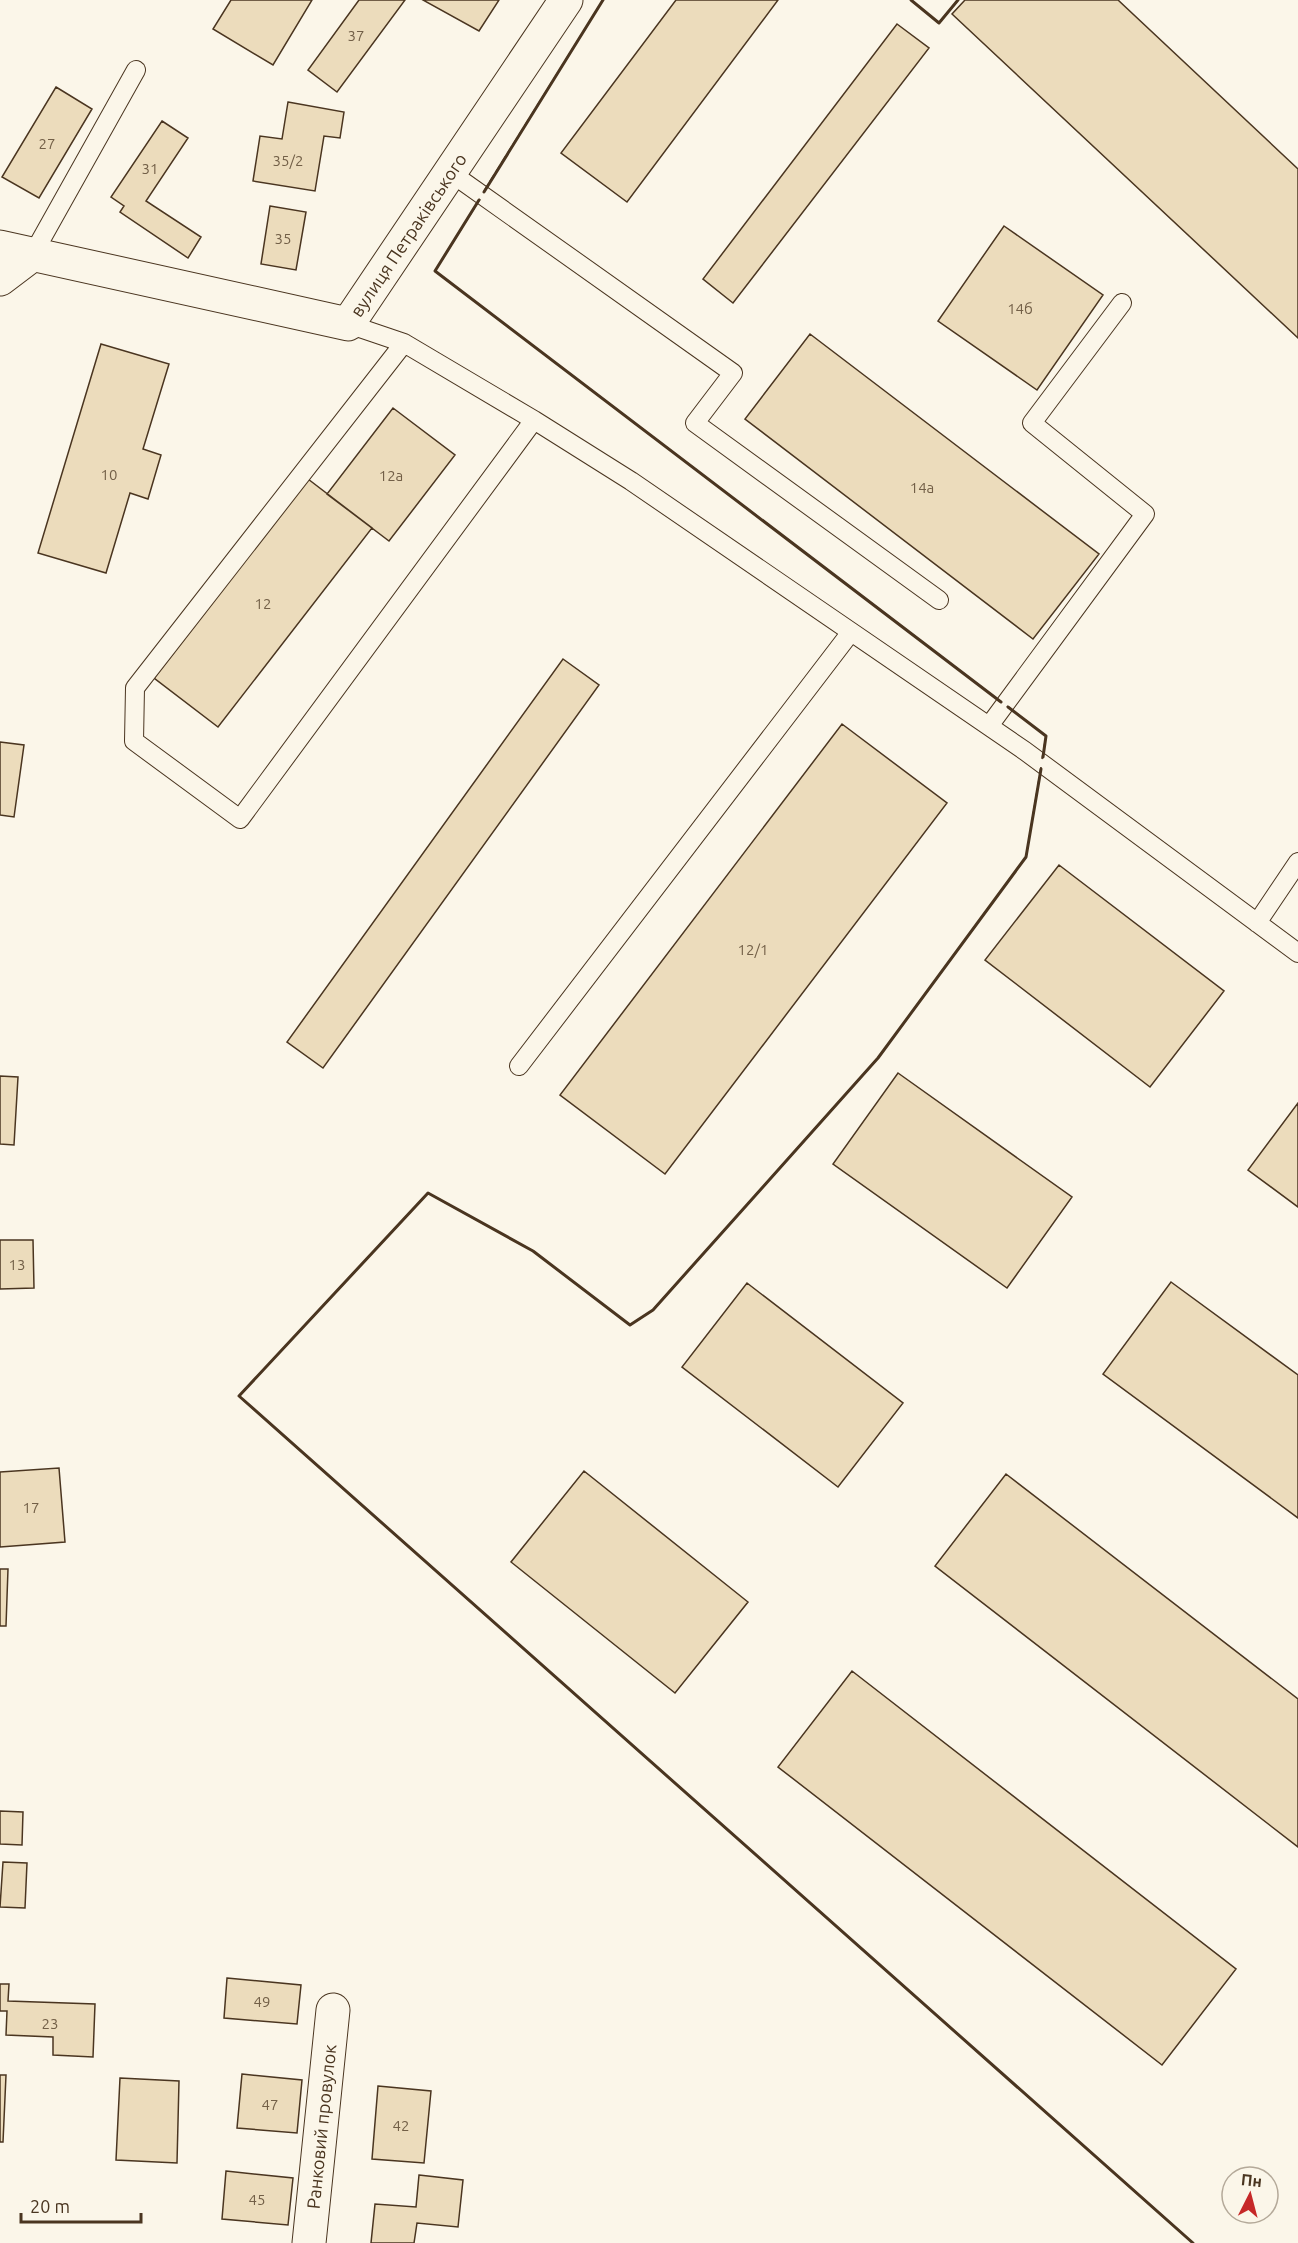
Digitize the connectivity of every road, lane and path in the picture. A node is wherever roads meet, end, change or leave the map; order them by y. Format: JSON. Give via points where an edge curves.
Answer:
{"nodes":[{"id":1,"x":566,"y":0,"type":"edge"},
{"id":2,"x":136,"y":70,"type":"dead end"},
{"id":3,"x":451,"y":173,"type":"junction"},
{"id":4,"x":0,"y":247,"type":"edge"},
{"id":5,"x":33,"y":254,"type":"junction"},
{"id":6,"x":0,"y":279,"type":"edge"},
{"id":7,"x":1122,"y":303,"type":"dead end"},
{"id":8,"x":348,"y":324,"type":"junction"},
{"id":9,"x":404,"y":343,"type":"junction"},
{"id":10,"x":534,"y":420,"type":"junction"},
{"id":11,"x":939,"y":600,"type":"dead end"},
{"id":12,"x":851,"y":632,"type":"junction"},
{"id":13,"x":989,"y":726,"type":"junction"},
{"id":14,"x":1298,"y":862,"type":"edge"},
{"id":15,"x":1257,"y":923,"type":"junction"},
{"id":16,"x":1298,"y":953,"type":"edge"},
{"id":17,"x":519,"y":1066,"type":"dead end"},
{"id":18,"x":333,"y":2010,"type":"dead end"},
{"id":19,"x":309,"y":2243,"type":"edge"}],
"edges":[{"from":1,"to":3,"type":"street","name":"вулиця Петраківського"},
{"from":2,"to":5,"type":"lane"},
{"from":3,"to":8,"type":"street","name":"вулиця Петраківського"},
{"from":3,"to":11,"type":"lane","via":[[733,373],[695,423]]},
{"from":4,"to":5,"type":"street","name":"вулиця Петраківського"},
{"from":5,"to":6,"type":"street"},
{"from":5,"to":8,"type":"street","name":"вулиця Петраківського"},
{"from":7,"to":13,"type":"lane","via":[[1032,423],[1145,514]]},
{"from":8,"to":9,"type":"lane"},
{"from":9,"to":10,"type":"lane"},
{"from":9,"to":10,"type":"lane","via":[[135,688],[134,741],[240,819]]},
{"from":10,"to":12,"type":"lane","via":[[631,481]]},
{"from":12,"to":13,"type":"lane"},
{"from":12,"to":17,"type":"lane"},
{"from":13,"to":15,"type":"lane"},
{"from":14,"to":15,"type":"lane"},
{"from":15,"to":16,"type":"lane"},
{"from":18,"to":19,"type":"street","name":"Ранковий провулок"}]}
